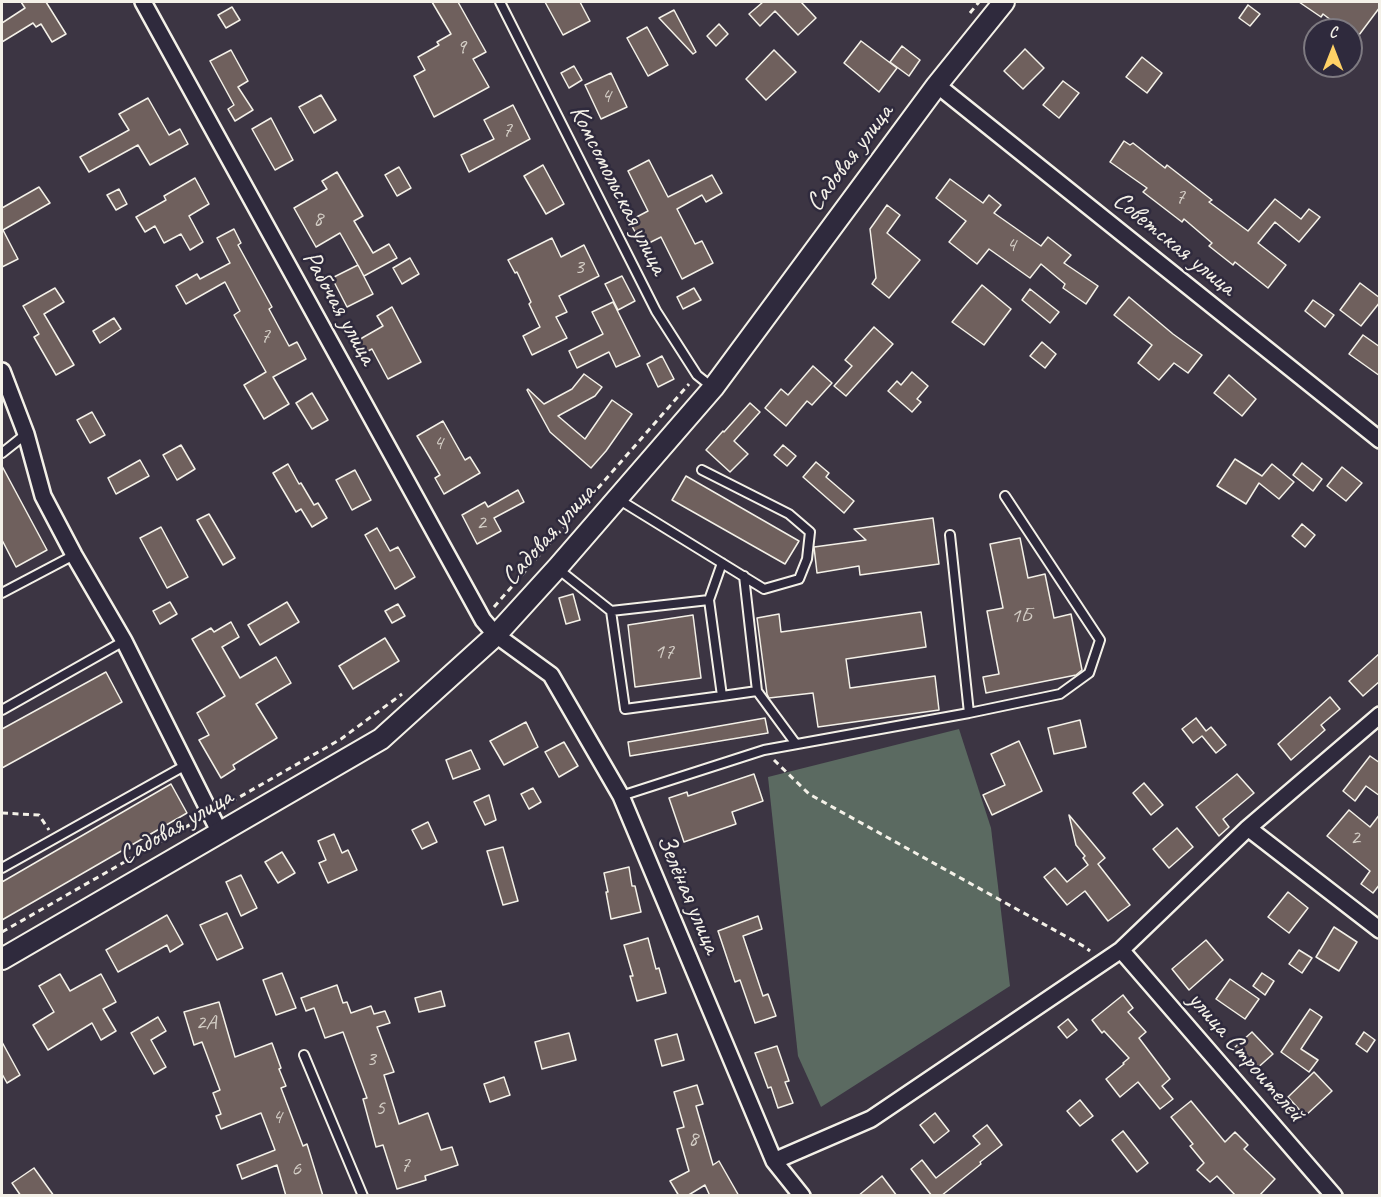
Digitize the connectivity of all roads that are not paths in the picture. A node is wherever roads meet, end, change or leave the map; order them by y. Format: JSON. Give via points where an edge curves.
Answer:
{"nodes":[{"id":1,"x":143,"y":2,"type":"edge"},
{"id":2,"x":500,"y":2,"type":"edge"},
{"id":3,"x":1004,"y":2,"type":"edge"},
{"id":4,"x":938,"y":85,"type":"junction"},
{"id":5,"x":2,"y":371,"type":"edge"},
{"id":6,"x":713,"y":388,"type":"junction"},
{"id":7,"x":26,"y":434,"type":"junction"},
{"id":8,"x":1380,"y":441,"type":"edge"},
{"id":9,"x":2,"y":453,"type":"edge"},
{"id":10,"x":702,"y":470,"type":"dead end"},
{"id":11,"x":1005,"y":496,"type":"dead end"},
{"id":12,"x":617,"y":499,"type":"junction"},
{"id":13,"x":950,"y":535,"type":"dead end"},
{"id":14,"x":74,"y":555,"type":"junction"},
{"id":15,"x":722,"y":563,"type":"junction"},
{"id":16,"x":557,"y":568,"type":"junction"},
{"id":17,"x":744,"y":576,"type":"junction"},
{"id":18,"x":2,"y":593,"type":"edge"},
{"id":19,"x":709,"y":600,"type":"junction"},
{"id":20,"x":611,"y":611,"type":"junction"},
{"id":21,"x":496,"y":635,"type":"junction"},
{"id":22,"x":124,"y":641,"type":"junction"},
{"id":23,"x":757,"y":691,"type":"junction"},
{"id":24,"x":722,"y":696,"type":"junction"},
{"id":25,"x":2,"y":710,"type":"edge"},
{"id":26,"x":969,"y":713,"type":"junction"},
{"id":27,"x":1380,"y":716,"type":"edge"},
{"id":28,"x":796,"y":744,"type":"junction"},
{"id":29,"x":186,"y":765,"type":"junction"},
{"id":30,"x":621,"y":796,"type":"junction"},
{"id":31,"x":1248,"y":828,"type":"junction"},
{"id":32,"x":220,"y":833,"type":"junction"},
{"id":33,"x":2,"y":868,"type":"edge"},
{"id":34,"x":1380,"y":930,"type":"edge"},
{"id":35,"x":1121,"y":950,"type":"junction"},
{"id":36,"x":2,"y":959,"type":"edge"},
{"id":37,"x":304,"y":1055,"type":"dead end"},
{"id":38,"x":774,"y":1161,"type":"junction"},
{"id":39,"x":363,"y":1196,"type":"edge"},
{"id":40,"x":802,"y":1196,"type":"edge"},
{"id":41,"x":1334,"y":1196,"type":"edge"}],
"edges":[{"from":1,"to":21,"type":"street","name":"Рабочая улица","via":[[483,620]]},
{"from":2,"to":6,"type":"lane","name":"Комсомольская улица","via":[[656,311],[697,375]]},
{"from":3,"to":4,"type":"street","name":"Садовая улица"},
{"from":4,"to":6,"type":"street","name":"Садовая улица"},
{"from":4,"to":8,"type":"street","name":"Советская улица"},
{"from":5,"to":7,"type":"street"},
{"from":6,"to":12,"type":"street","name":"Садовая улица"},
{"from":7,"to":9,"type":"lane"},
{"from":7,"to":14,"type":"street","via":[[43,496]]},
{"from":10,"to":17,"type":"lane","via":[[789,514],[810,532],[807,559],[799,579],[764,589]]},
{"from":11,"to":26,"type":"lane","via":[[1100,640],[1089,673],[1060,694]]},
{"from":12,"to":15,"type":"lane"},
{"from":12,"to":16,"type":"street","name":"Садовая улица"},
{"from":13,"to":26,"type":"lane"},
{"from":14,"to":18,"type":"lane"},
{"from":14,"to":22,"type":"street"},
{"from":15,"to":17,"type":"lane"},
{"from":15,"to":19,"type":"lane"},
{"from":16,"to":20,"type":"lane"},
{"from":16,"to":21,"type":"street","name":"Садовая улица"},
{"from":17,"to":23,"type":"lane"},
{"from":19,"to":20,"type":"lane"},
{"from":19,"to":24,"type":"lane"},
{"from":20,"to":24,"type":"lane","via":[[625,710]]},
{"from":21,"to":30,"type":"street","name":"Зелёная улица","via":[[551,675]]},
{"from":21,"to":32,"type":"street","name":"Садовая улица","via":[[381,739]]},
{"from":22,"to":25,"type":"lane"},
{"from":22,"to":29,"type":"street"},
{"from":23,"to":24,"type":"lane"},
{"from":23,"to":28,"type":"lane"},
{"from":26,"to":28,"type":"lane"},
{"from":27,"to":31,"type":"street"},
{"from":28,"to":30,"type":"lane","via":[[764,750]]},
{"from":29,"to":32,"type":"street"},
{"from":29,"to":33,"type":"lane"},
{"from":30,"to":38,"type":"street","name":"Зелёная улица"},
{"from":31,"to":34,"type":"street"},
{"from":31,"to":35,"type":"street"},
{"from":32,"to":36,"type":"street","name":"Садовая улица"},
{"from":35,"to":38,"type":"street","via":[[871,1119]]},
{"from":35,"to":41,"type":"street","name":"улица Строителей"},
{"from":37,"to":39,"type":"lane"},
{"from":38,"to":40,"type":"street","name":"Зелёная улица"}]}
